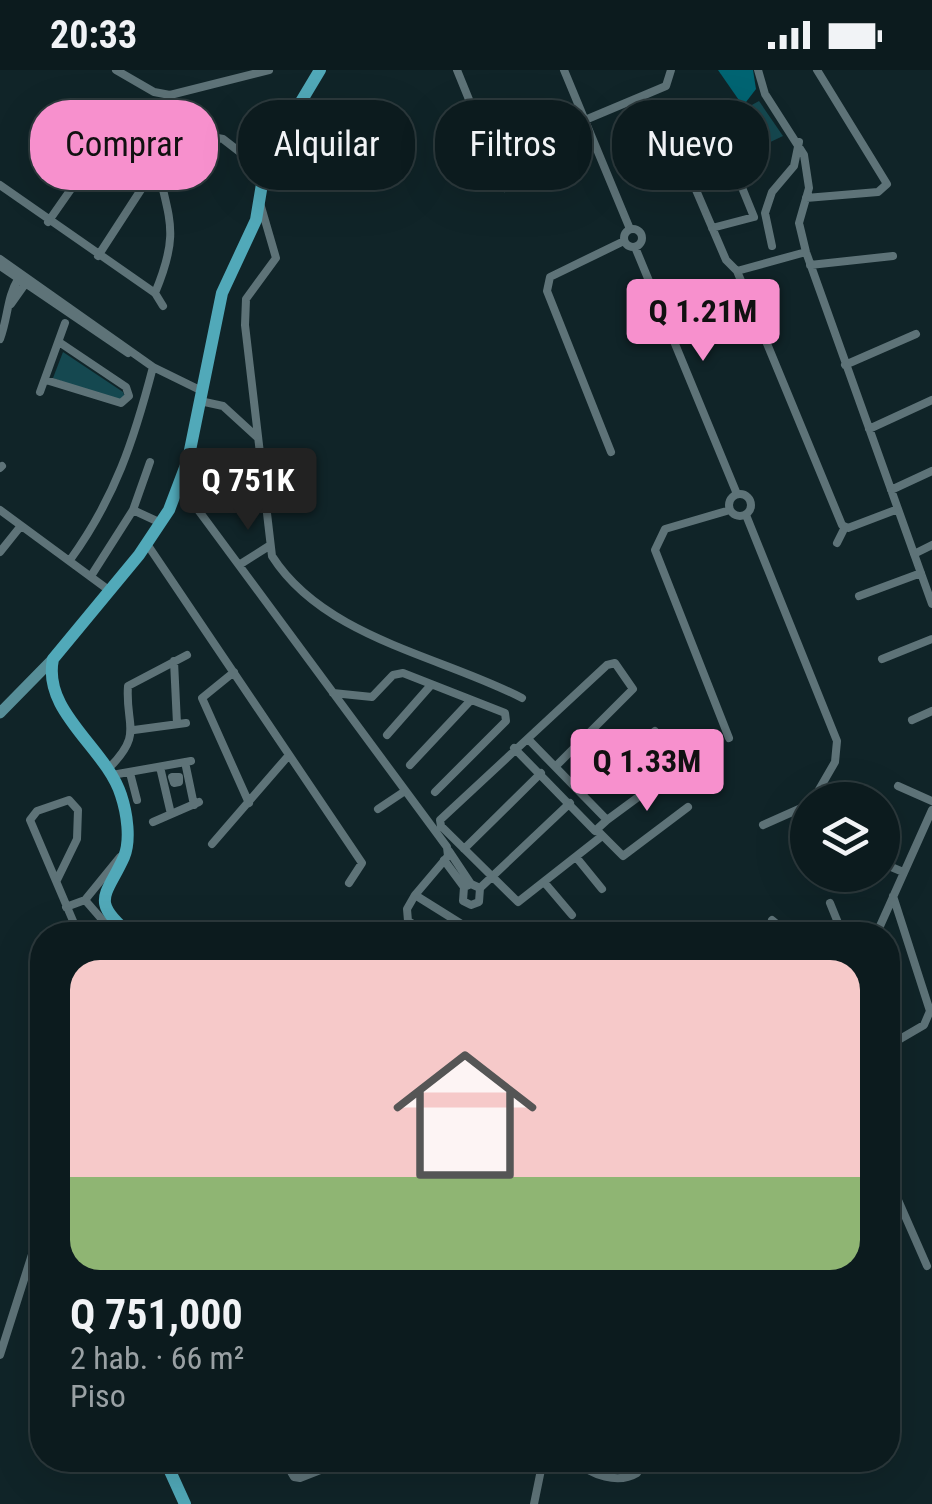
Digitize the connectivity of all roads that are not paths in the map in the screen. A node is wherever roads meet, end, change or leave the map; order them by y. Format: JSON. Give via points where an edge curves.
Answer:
{"nodes":[{"id":1,"x":116,"y":70,"type":"edge"},
{"id":2,"x":269,"y":70,"type":"edge"},
{"id":3,"x":320,"y":70,"type":"edge"},
{"id":4,"x":457,"y":70,"type":"edge"},
{"id":5,"x":564,"y":70,"type":"edge"},
{"id":6,"x":671,"y":70,"type":"edge"},
{"id":7,"x":758,"y":70,"type":"edge"},
{"id":8,"x":816,"y":70,"type":"edge"},
{"id":9,"x":301,"y":100,"type":"edge"},
{"id":10,"x":469,"y":100,"type":"edge"},
{"id":11,"x":577,"y":100,"type":"edge"},
{"id":12,"x":592,"y":117,"type":"edge"},
{"id":13,"x":592,"y":137,"type":"edge"},
{"id":14,"x":799,"y":142,"type":"junction"},
{"id":15,"x":0,"y":184,"type":"edge"},
{"id":16,"x":70,"y":190,"type":"edge"},
{"id":17,"x":141,"y":190,"type":"edge"},
{"id":18,"x":163,"y":190,"type":"edge"},
{"id":19,"x":262,"y":190,"type":"edge"},
{"id":20,"x":696,"y":190,"type":"edge"},
{"id":21,"x":743,"y":190,"type":"edge"},
{"id":22,"x":806,"y":198,"type":"junction"},
{"id":23,"x":260,"y":203,"type":"junction"},
{"id":24,"x":48,"y":222,"type":"junction"},
{"id":25,"x":712,"y":228,"type":"junction"},
{"id":26,"x":630,"y":230,"type":"junction"},
{"id":27,"x":624,"y":242,"type":"junction"},
{"id":28,"x":772,"y":246,"type":"dead end"},
{"id":29,"x":635,"y":248,"type":"junction"},
{"id":30,"x":806,"y":252,"type":"junction"},
{"id":31,"x":98,"y":256,"type":"junction"},
{"id":32,"x":893,"y":256,"type":"dead end"},
{"id":33,"x":0,"y":262,"type":"edge"},
{"id":34,"x":810,"y":265,"type":"junction"},
{"id":35,"x":737,"y":272,"type":"junction"},
{"id":36,"x":24,"y":279,"type":"junction"},
{"id":37,"x":155,"y":293,"type":"junction"},
{"id":38,"x":0,"y":297,"type":"edge"},
{"id":39,"x":10,"y":304,"type":"junction"},
{"id":40,"x":163,"y":306,"type":"dead end"},
{"id":41,"x":64,"y":323,"type":"dead end"},
{"id":42,"x":916,"y":334,"type":"dead end"},
{"id":43,"x":0,"y":339,"type":"edge"},
{"id":44,"x":59,"y":342,"type":"junction"},
{"id":45,"x":846,"y":364,"type":"junction"},
{"id":46,"x":153,"y":366,"type":"junction"},
{"id":47,"x":46,"y":380,"type":"junction"},
{"id":48,"x":40,"y":392,"type":"dead end"},
{"id":49,"x":201,"y":396,"type":"junction"},
{"id":50,"x":128,"y":399,"type":"junction"},
{"id":51,"x":932,"y":400,"type":"edge"},
{"id":52,"x":143,"y":405,"type":"junction"},
{"id":53,"x":869,"y":429,"type":"junction"},
{"id":54,"x":257,"y":437,"type":"junction"},
{"id":55,"x":610,"y":452,"type":"dead end"},
{"id":56,"x":150,"y":462,"type":"dead end"},
{"id":57,"x":932,"y":472,"type":"edge"},
{"id":58,"x":179,"y":484,"type":"junction"},
{"id":59,"x":891,"y":490,"type":"junction"},
{"id":60,"x":736,"y":494,"type":"junction"},
{"id":61,"x":898,"y":509,"type":"junction"},
{"id":62,"x":132,"y":510,"type":"junction"},
{"id":63,"x":730,"y":510,"type":"junction"},
{"id":64,"x":746,"y":515,"type":"junction"},
{"id":65,"x":3,"y":516,"type":"edge"},
{"id":66,"x":161,"y":523,"type":"junction"},
{"id":67,"x":20,"y":527,"type":"junction"},
{"id":68,"x":845,"y":527,"type":"junction"},
{"id":69,"x":837,"y":543,"type":"dead end"},
{"id":70,"x":147,"y":544,"type":"junction"},
{"id":71,"x":268,"y":546,"type":"junction"},
{"id":72,"x":932,"y":546,"type":"edge"},
{"id":73,"x":0,"y":552,"type":"edge"},
{"id":74,"x":914,"y":554,"type":"junction"},
{"id":75,"x":70,"y":560,"type":"junction"},
{"id":76,"x":239,"y":565,"type":"junction"},
{"id":77,"x":921,"y":574,"type":"junction"},
{"id":78,"x":91,"y":576,"type":"junction"},
{"id":79,"x":110,"y":592,"type":"junction"},
{"id":80,"x":859,"y":596,"type":"dead end"},
{"id":81,"x":932,"y":604,"type":"edge"},
{"id":82,"x":932,"y":639,"type":"edge"},
{"id":83,"x":187,"y":655,"type":"dead end"},
{"id":84,"x":53,"y":659,"type":"junction"},
{"id":85,"x":882,"y":659,"type":"dead end"},
{"id":86,"x":174,"y":662,"type":"junction"},
{"id":87,"x":234,"y":672,"type":"junction"},
{"id":88,"x":476,"y":677,"type":"junction"},
{"id":89,"x":431,"y":685,"type":"junction"},
{"id":90,"x":333,"y":693,"type":"junction"},
{"id":91,"x":522,"y":698,"type":"dead end"},
{"id":92,"x":469,"y":699,"type":"junction"},
{"id":93,"x":932,"y":712,"type":"edge"},
{"id":94,"x":0,"y":713,"type":"edge"},
{"id":95,"x":912,"y":720,"type":"dead end"},
{"id":96,"x":134,"y":730,"type":"junction"},
{"id":97,"x":655,"y":731,"type":"dead end"},
{"id":98,"x":387,"y":735,"type":"dead end"},
{"id":99,"x":729,"y":738,"type":"dead end"},
{"id":100,"x":528,"y":740,"type":"junction"},
{"id":101,"x":514,"y":748,"type":"junction"},
{"id":102,"x":289,"y":754,"type":"junction"},
{"id":103,"x":174,"y":764,"type":"junction"},
{"id":104,"x":410,"y":765,"type":"dead end"},
{"id":105,"x":556,"y":765,"type":"junction"},
{"id":106,"x":160,"y":767,"type":"junction"},
{"id":107,"x":110,"y":771,"type":"junction"},
{"id":108,"x":130,"y":773,"type":"junction"},
{"id":109,"x":541,"y":774,"type":"junction"},
{"id":110,"x":664,"y":778,"type":"dead end"},
{"id":111,"x":176,"y":779,"type":"junction"},
{"id":112,"x":823,"y":782,"type":"edge"},
{"id":113,"x":900,"y":787,"type":"edge"},
{"id":114,"x":405,"y":790,"type":"junction"},
{"id":115,"x":436,"y":792,"type":"dead end"},
{"id":116,"x":583,"y":793,"type":"junction"},
{"id":117,"x":136,"y":800,"type":"dead end"},
{"id":118,"x":932,"y":801,"type":"edge"},
{"id":119,"x":248,"y":803,"type":"junction"},
{"id":120,"x":570,"y":803,"type":"junction"},
{"id":121,"x":688,"y":807,"type":"dead end"},
{"id":122,"x":378,"y":809,"type":"dead end"},
{"id":123,"x":932,"y":810,"type":"edge"},
{"id":124,"x":790,"y":813,"type":"edge"},
{"id":125,"x":171,"y":814,"type":"junction"},
{"id":126,"x":607,"y":820,"type":"junction"},
{"id":127,"x":152,"y":822,"type":"dead end"},
{"id":128,"x":767,"y":823,"type":"dead end"},
{"id":129,"x":599,"y":833,"type":"junction"},
{"id":130,"x":212,"y":844,"type":"dead end"},
{"id":131,"x":464,"y":849,"type":"junction"},
{"id":132,"x":126,"y":851,"type":"junction"},
{"id":133,"x":446,"y":856,"type":"junction"},
{"id":134,"x":576,"y":857,"type":"junction"},
{"id":135,"x":900,"y":871,"type":"edge"},
{"id":136,"x":903,"y":872,"type":"junction"},
{"id":137,"x":493,"y":874,"type":"junction"},
{"id":138,"x":56,"y":880,"type":"junction"},
{"id":139,"x":544,"y":882,"type":"junction"},
{"id":140,"x":349,"y":883,"type":"dead end"},
{"id":141,"x":602,"y":889,"type":"dead end"},
{"id":142,"x":415,"y":894,"type":"junction"},
{"id":143,"x":893,"y":896,"type":"junction"},
{"id":144,"x":86,"y":903,"type":"junction"},
{"id":145,"x":830,"y":903,"type":"dead end"},
{"id":146,"x":68,"y":910,"type":"junction"},
{"id":147,"x":572,"y":915,"type":"dead end"},
{"id":148,"x":772,"y":920,"type":"dead end"},
{"id":149,"x":408,"y":921,"type":"edge"},
{"id":150,"x":73,"y":922,"type":"edge"},
{"id":151,"x":107,"y":922,"type":"edge"},
{"id":152,"x":116,"y":922,"type":"edge"},
{"id":153,"x":459,"y":922,"type":"edge"},
{"id":154,"x":774,"y":922,"type":"edge"},
{"id":155,"x":838,"y":922,"type":"edge"},
{"id":156,"x":882,"y":922,"type":"edge"},
{"id":157,"x":900,"y":1039,"type":"edge"},
{"id":158,"x":900,"y":1205,"type":"edge"},
{"id":159,"x":30,"y":1262,"type":"edge"},
{"id":160,"x":927,"y":1266,"type":"dead end"},
{"id":161,"x":0,"y":1322,"type":"edge"},
{"id":162,"x":8,"y":1331,"type":"junction"},
{"id":163,"x":0,"y":1355,"type":"edge"},
{"id":164,"x":171,"y":1472,"type":"edge"},
{"id":165,"x":291,"y":1472,"type":"edge"},
{"id":166,"x":313,"y":1472,"type":"edge"},
{"id":167,"x":541,"y":1472,"type":"edge"},
{"id":168,"x":591,"y":1472,"type":"edge"},
{"id":169,"x":636,"y":1472,"type":"edge"},
{"id":170,"x":185,"y":1504,"type":"edge"},
{"id":171,"x":534,"y":1504,"type":"edge"}],
"edges":[{"from":1,"to":2,"type":"street","via":[[170,95]]},
{"from":3,"to":9,"type":"main road"},
{"from":4,"to":10,"type":"street"},
{"from":5,"to":11,"type":"street"},
{"from":6,"to":12,"type":"street","via":[[662,89]]},
{"from":7,"to":14,"type":"street","via":[[764,94]]},
{"from":8,"to":22,"type":"street","via":[[887,184],[881,192]]},
{"from":13,"to":26,"type":"street"},
{"from":14,"to":22,"type":"street"},
{"from":14,"to":28,"type":"street","via":[[794,166],[764,213]]},
{"from":15,"to":24,"type":"street"},
{"from":16,"to":24,"type":"street"},
{"from":17,"to":31,"type":"street"},
{"from":18,"to":37,"type":"street","via":[[172,252]]},
{"from":19,"to":23,"type":"main road"},
{"from":20,"to":25,"type":"street"},
{"from":21,"to":25,"type":"street","via":[[754,217]]},
{"from":22,"to":30,"type":"street","via":[[799,219]]},
{"from":23,"to":49,"type":"main road","via":[[228,276]]},
{"from":23,"to":54,"type":"street","via":[[276,258],[246,299]]},
{"from":24,"to":31,"type":"street"},
{"from":25,"to":35,"type":"street"},
{"from":26,"to":27,"type":"street"},
{"from":26,"to":29,"type":"street","via":[[642,236]]},
{"from":27,"to":29,"type":"street"},
{"from":27,"to":55,"type":"street","via":[[562,267],[547,291]]},
{"from":29,"to":60,"type":"street"},
{"from":30,"to":34,"type":"street"},
{"from":30,"to":35,"type":"street"},
{"from":31,"to":37,"type":"street"},
{"from":32,"to":34,"type":"street"},
{"from":33,"to":36,"type":"street"},
{"from":34,"to":45,"type":"street"},
{"from":35,"to":68,"type":"street"},
{"from":36,"to":39,"type":"street"},
{"from":36,"to":46,"type":"street"},
{"from":37,"to":40,"type":"street"},
{"from":38,"to":39,"type":"street"},
{"from":39,"to":43,"type":"street"},
{"from":41,"to":44,"type":"street"},
{"from":42,"to":45,"type":"street"},
{"from":44,"to":47,"type":"street"},
{"from":44,"to":50,"type":"street","via":[[126,387]]},
{"from":45,"to":53,"type":"street"},
{"from":46,"to":49,"type":"street"},
{"from":46,"to":52,"type":"street"},
{"from":47,"to":48,"type":"street"},
{"from":47,"to":50,"type":"street"},
{"from":49,"to":54,"type":"street"},
{"from":49,"to":58,"type":"main road"},
{"from":50,"to":52,"type":"street"},
{"from":51,"to":53,"type":"street"},
{"from":52,"to":75,"type":"street","via":[[107,506]]},
{"from":53,"to":59,"type":"street"},
{"from":54,"to":71,"type":"street"},
{"from":56,"to":62,"type":"street"},
{"from":57,"to":59,"type":"street"},
{"from":58,"to":66,"type":"main road"},
{"from":58,"to":76,"type":"street"},
{"from":59,"to":61,"type":"street"},
{"from":60,"to":63,"type":"street"},
{"from":60,"to":64,"type":"street","via":[[750,499]]},
{"from":61,"to":68,"type":"street"},
{"from":61,"to":74,"type":"street"},
{"from":62,"to":66,"type":"street"},
{"from":62,"to":78,"type":"street"},
{"from":63,"to":64,"type":"street"},
{"from":63,"to":99,"type":"street","via":[[665,529],[655,550]]},
{"from":64,"to":112,"type":"street","via":[[836,741],[835,762]]},
{"from":65,"to":67,"type":"street"},
{"from":66,"to":70,"type":"main road"},
{"from":67,"to":73,"type":"street"},
{"from":67,"to":75,"type":"street"},
{"from":68,"to":69,"type":"street"},
{"from":70,"to":79,"type":"main road"},
{"from":70,"to":87,"type":"street"},
{"from":71,"to":76,"type":"street"},
{"from":71,"to":88,"type":"street","via":[[291,580],[356,627]]},
{"from":72,"to":74,"type":"street"},
{"from":74,"to":77,"type":"street"},
{"from":75,"to":78,"type":"street"},
{"from":76,"to":90,"type":"street"},
{"from":77,"to":80,"type":"street"},
{"from":77,"to":81,"type":"street"},
{"from":78,"to":79,"type":"street"},
{"from":79,"to":84,"type":"main road"},
{"from":82,"to":85,"type":"street"},
{"from":83,"to":86,"type":"street"},
{"from":84,"to":94,"type":"street"},
{"from":84,"to":107,"type":"main road","via":[[58,700]]},
{"from":86,"to":96,"type":"street","via":[[128,686]]},
{"from":86,"to":96,"type":"street","via":[[181,723]]},
{"from":87,"to":102,"type":"street"},
{"from":87,"to":119,"type":"street","via":[[202,698]]},
{"from":88,"to":91,"type":"street"},
{"from":88,"to":92,"type":"street"},
{"from":89,"to":90,"type":"street","via":[[399,673],[372,697]]},
{"from":89,"to":92,"type":"street"},
{"from":89,"to":98,"type":"street"},
{"from":90,"to":114,"type":"street"},
{"from":92,"to":104,"type":"street"},
{"from":92,"to":115,"type":"street","via":[[507,718]]},
{"from":93,"to":95,"type":"street"},
{"from":96,"to":107,"type":"street"},
{"from":97,"to":116,"type":"street"},
{"from":100,"to":101,"type":"street"},
{"from":100,"to":105,"type":"street"},
{"from":100,"to":105,"type":"street","via":[[607,664],[615,664],[632,689]]},
{"from":101,"to":109,"type":"street"},
{"from":101,"to":131,"type":"street","via":[[440,820]]},
{"from":102,"to":119,"type":"street"},
{"from":102,"to":140,"type":"street","via":[[362,863]]},
{"from":103,"to":106,"type":"street"},
{"from":103,"to":111,"type":"street"},
{"from":103,"to":111,"type":"street","via":[[188,761]]},
{"from":105,"to":116,"type":"street"},
{"from":106,"to":108,"type":"street"},
{"from":106,"to":111,"type":"street"},
{"from":107,"to":108,"type":"street"},
{"from":107,"to":132,"type":"main road","via":[[124,807]]},
{"from":108,"to":117,"type":"street"},
{"from":109,"to":120,"type":"street"},
{"from":109,"to":131,"type":"street"},
{"from":110,"to":126,"type":"street"},
{"from":111,"to":125,"type":"street"},
{"from":111,"to":125,"type":"street","via":[[197,804]]},
{"from":113,"to":118,"type":"street"},
{"from":114,"to":122,"type":"street"},
{"from":114,"to":133,"type":"street"},
{"from":116,"to":126,"type":"street"},
{"from":119,"to":130,"type":"street"},
{"from":120,"to":129,"type":"street"},
{"from":120,"to":137,"type":"street"},
{"from":121,"to":129,"type":"street","via":[[623,856]]},
{"from":123,"to":136,"type":"street"},
{"from":124,"to":128,"type":"street"},
{"from":125,"to":127,"type":"street"},
{"from":126,"to":129,"type":"street"},
{"from":129,"to":134,"type":"street"},
{"from":131,"to":137,"type":"street"},
{"from":132,"to":144,"type":"street","via":[[103,872]]},
{"from":132,"to":152,"type":"main road","via":[[103,900]]},
{"from":133,"to":137,"type":"street","via":[[472,886]]},
{"from":133,"to":142,"type":"street"},
{"from":134,"to":139,"type":"street"},
{"from":134,"to":141,"type":"street"},
{"from":135,"to":136,"type":"street"},
{"from":136,"to":143,"type":"street"},
{"from":137,"to":139,"type":"street","via":[[515,902]]},
{"from":138,"to":138,"type":"street","via":[[78,833],[78,810],[68,800],[30,820]]},
{"from":138,"to":146,"type":"street"},
{"from":139,"to":147,"type":"street"},
{"from":142,"to":149,"type":"street"},
{"from":142,"to":153,"type":"street"},
{"from":143,"to":156,"type":"street"},
{"from":143,"to":157,"type":"street","via":[[930,1011],[924,1025]]},
{"from":144,"to":146,"type":"street"},
{"from":144,"to":151,"type":"street"},
{"from":145,"to":155,"type":"street"},
{"from":146,"to":150,"type":"street"},
{"from":148,"to":154,"type":"street"},
{"from":158,"to":160,"type":"street"},
{"from":159,"to":162,"type":"street"},
{"from":161,"to":162,"type":"street"},
{"from":162,"to":163,"type":"street"},
{"from":164,"to":170,"type":"main road"},
{"from":165,"to":166,"type":"street","via":[[300,1478]]},
{"from":167,"to":171,"type":"street"},
{"from":168,"to":169,"type":"street","via":[[621,1479]]}]}
